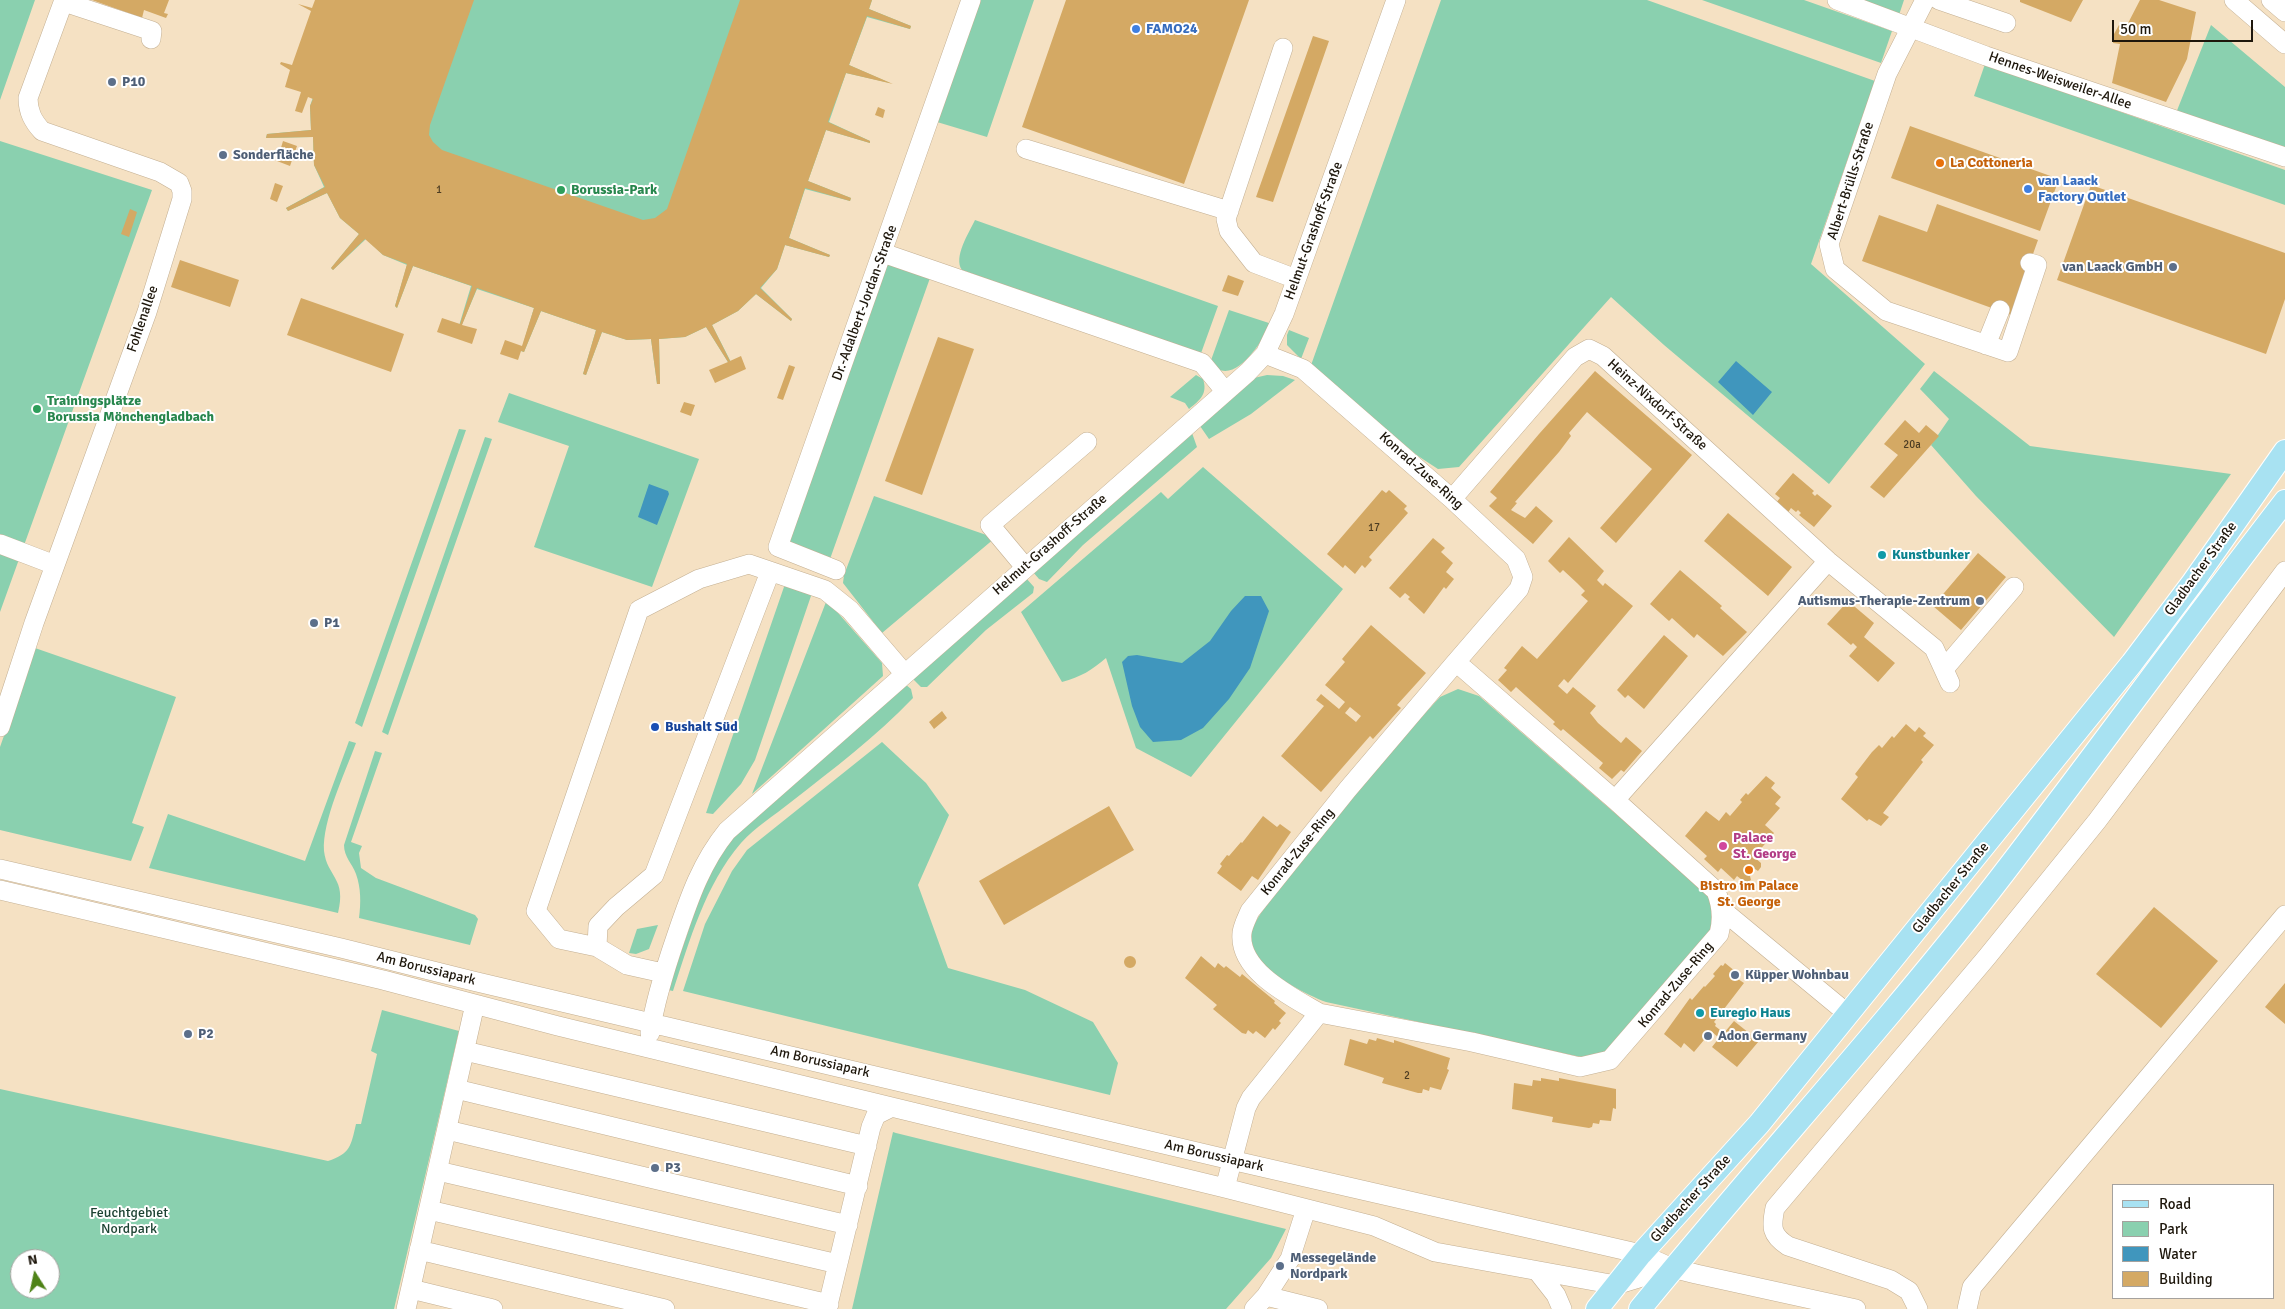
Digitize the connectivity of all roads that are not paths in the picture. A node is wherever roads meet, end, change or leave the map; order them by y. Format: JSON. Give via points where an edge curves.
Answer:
{"nodes":[{"id":1,"x":971,"y":0,"type":"edge"},
{"id":2,"x":1396,"y":0,"type":"edge"},
{"id":3,"x":1837,"y":0,"type":"edge"},
{"id":4,"x":1925,"y":0,"type":"edge"},
{"id":5,"x":1939,"y":0,"type":"edge"},
{"id":6,"x":2234,"y":0,"type":"edge"},
{"id":7,"x":2271,"y":0,"type":"edge"},
{"id":8,"x":64,"y":1,"type":"edge"},
{"id":9,"x":2285,"y":12,"type":"edge"},
{"id":10,"x":2006,"y":23,"type":"dead end"},
{"id":11,"x":1912,"y":27,"type":"junction"},
{"id":12,"x":151,"y":39,"type":"dead end"},
{"id":13,"x":2285,"y":44,"type":"edge"},
{"id":14,"x":1283,"y":48,"type":"dead end"},
{"id":15,"x":1026,"y":149,"type":"dead end"},
{"id":16,"x":2285,"y":157,"type":"edge"},
{"id":17,"x":1229,"y":211,"type":"junction"},
{"id":18,"x":883,"y":253,"type":"junction"},
{"id":19,"x":2030,"y":263,"type":"dead end"},
{"id":20,"x":1296,"y":279,"type":"junction"},
{"id":21,"x":2000,"y":310,"type":"dead end"},
{"id":22,"x":1986,"y":345,"type":"junction"},
{"id":23,"x":1265,"y":354,"type":"junction"},
{"id":24,"x":1225,"y":391,"type":"junction"},
{"id":25,"x":1087,"y":442,"type":"dead end"},
{"id":26,"x":2285,"y":451,"type":"edge"},
{"id":27,"x":1452,"y":499,"type":"junction"},
{"id":28,"x":2285,"y":501,"type":"edge"},
{"id":29,"x":0,"y":544,"type":"edge"},
{"id":30,"x":1828,"y":562,"type":"junction"},
{"id":31,"x":55,"y":565,"type":"junction"},
{"id":32,"x":1025,"y":567,"type":"junction"},
{"id":33,"x":836,"y":570,"type":"dead end"},
{"id":34,"x":2285,"y":571,"type":"edge"},
{"id":35,"x":770,"y":572,"type":"junction"},
{"id":36,"x":2014,"y":587,"type":"dead end"},
{"id":37,"x":1456,"y":662,"type":"junction"},
{"id":38,"x":904,"y":673,"type":"junction"},
{"id":39,"x":0,"y":727,"type":"edge"},
{"id":40,"x":1615,"y":800,"type":"junction"},
{"id":41,"x":0,"y":869,"type":"edge"},
{"id":42,"x":0,"y":890,"type":"edge"},
{"id":43,"x":1721,"y":909,"type":"junction"},
{"id":44,"x":2285,"y":915,"type":"edge"},
{"id":45,"x":597,"y":947,"type":"junction"},
{"id":46,"x":663,"y":973,"type":"junction"},
{"id":47,"x":475,"y":1004,"type":"junction"},
{"id":48,"x":1319,"y":1012,"type":"junction"},
{"id":49,"x":1848,"y":1014,"type":"junction"},
{"id":50,"x":651,"y":1022,"type":"junction"},
{"id":51,"x":647,"y":1047,"type":"junction"},
{"id":52,"x":465,"y":1052,"type":"junction"},
{"id":53,"x":456,"y":1089,"type":"junction"},
{"id":54,"x":892,"y":1107,"type":"junction"},
{"id":55,"x":447,"y":1130,"type":"junction"},
{"id":56,"x":867,"y":1146,"type":"junction"},
{"id":57,"x":1231,"y":1160,"type":"junction"},
{"id":58,"x":438,"y":1171,"type":"junction"},
{"id":59,"x":858,"y":1186,"type":"junction"},
{"id":60,"x":1225,"y":1188,"type":"junction"},
{"id":61,"x":1306,"y":1209,"type":"junction"},
{"id":62,"x":429,"y":1210,"type":"junction"},
{"id":63,"x":848,"y":1225,"type":"junction"},
{"id":64,"x":420,"y":1250,"type":"junction"},
{"id":65,"x":1641,"y":1254,"type":"junction"},
{"id":66,"x":838,"y":1264,"type":"junction"},
{"id":67,"x":1672,"y":1268,"type":"junction"},
{"id":68,"x":1538,"y":1272,"type":"junction"},
{"id":69,"x":1616,"y":1285,"type":"junction"},
{"id":70,"x":411,"y":1289,"type":"junction"},
{"id":71,"x":1260,"y":1303,"type":"edge"},
{"id":72,"x":828,"y":1306,"type":"edge"},
{"id":73,"x":406,"y":1309,"type":"edge"},
{"id":74,"x":493,"y":1309,"type":"edge"},
{"id":75,"x":665,"y":1309,"type":"edge"},
{"id":76,"x":1316,"y":1309,"type":"edge"},
{"id":77,"x":1562,"y":1309,"type":"edge"},
{"id":78,"x":1598,"y":1309,"type":"edge"},
{"id":79,"x":1640,"y":1309,"type":"edge"},
{"id":80,"x":1856,"y":1309,"type":"edge"},
{"id":81,"x":1918,"y":1309,"type":"edge"},
{"id":82,"x":1967,"y":1309,"type":"edge"}],
"edges":[{"from":1,"to":18,"type":"street","name":"Dr.-Adalbert-Jordan-Straße"},
{"from":2,"to":20,"type":"street","name":"Helmut-Grashoff-Straße"},
{"from":3,"to":11,"type":"street","name":"Hennes-Weisweiler-Allee"},
{"from":4,"to":11,"type":"street","name":"Albert-Brülls-Straße"},
{"from":5,"to":10,"type":"street"},
{"from":5,"to":11,"type":"street","name":"Albert-Brülls-Straße"},
{"from":6,"to":13,"type":"street"},
{"from":7,"to":9,"type":"street"},
{"from":8,"to":12,"type":"street","via":[[152,31]]},
{"from":8,"to":31,"type":"street","name":"Fohlenallee","via":[[28,98],[32,120],[42,131],[160,172],[179,183],[185,192],[147,312]]},
{"from":11,"to":16,"type":"street","name":"Hennes-Weisweiler-Allee","via":[[1986,56]]},
{"from":11,"to":22,"type":"street","name":"Albert-Brülls-Straße","via":[[1887,74],[1829,244],[1835,269],[1886,311]]},
{"from":14,"to":17,"type":"street"},
{"from":15,"to":17,"type":"street"},
{"from":17,"to":20,"type":"street","via":[[1226,220],[1228,231],[1254,263]]},
{"from":18,"to":24,"type":"street","via":[[1202,362]]},
{"from":18,"to":33,"type":"street","name":"Dr.-Adalbert-Jordan-Straße","via":[[778,547]]},
{"from":19,"to":22,"type":"street","name":"Albert-Brülls-Straße","via":[[2037,265],[2008,352]]},
{"from":20,"to":23,"type":"street","name":"Helmut-Grashoff-Straße"},
{"from":21,"to":22,"type":"street"},
{"from":23,"to":24,"type":"street","name":"Helmut-Grashoff-Straße"},
{"from":23,"to":27,"type":"street","name":"Konrad-Zuse-Ring","via":[[1303,369]]},
{"from":24,"to":32,"type":"street","name":"Helmut-Grashoff-Straße"},
{"from":25,"to":32,"type":"street","via":[[990,525]]},
{"from":26,"to":49,"type":"main road","name":"Gladbacher Straße","via":[[2132,663]]},
{"from":27,"to":30,"type":"street","name":"Heinz-Nixdorf-Straße","via":[[1575,357],[1589,349],[1603,356]]},
{"from":27,"to":37,"type":"street","name":"Konrad-Zuse-Ring","via":[[1516,559],[1523,576],[1519,589]]},
{"from":28,"to":67,"type":"main road","name":"Gladbacher Straße","via":[[1988,893]]},
{"from":29,"to":31,"type":"street"},
{"from":30,"to":36,"type":"street","name":"Heinz-Nixdorf-Straße","via":[[1934,648],[1947,676]]},
{"from":30,"to":40,"type":"street"},
{"from":31,"to":39,"type":"street","name":"Fohlenallee"},
{"from":32,"to":38,"type":"street","name":"Helmut-Grashoff-Straße"},
{"from":34,"to":81,"type":"street","via":[[2097,821],[1775,1208],[1772,1224],[1777,1238],[1788,1246],[1891,1280],[1908,1291]]},
{"from":35,"to":38,"type":"street","via":[[825,590],[850,610]]},
{"from":35,"to":45,"type":"street","via":[[654,875],[598,926]]},
{"from":35,"to":45,"type":"street","via":[[749,564],[700,579],[639,610],[536,910],[559,939]]},
{"from":37,"to":40,"type":"street","name":"Konrad-Zuse-Ring"},
{"from":37,"to":48,"type":"street","name":"Konrad-Zuse-Ring","via":[[1348,789],[1245,921],[1242,939],[1251,964],[1278,989]]},
{"from":38,"to":46,"type":"street","name":"Helmut-Grashoff-Straße","via":[[738,819],[716,844],[698,875]]},
{"from":40,"to":43,"type":"street","name":"Konrad-Zuse-Ring","via":[[1716,891]]},
{"from":41,"to":50,"type":"street","name":"Am Borussiapark"},
{"from":42,"to":47,"type":"street","name":"Am Borussiapark"},
{"from":43,"to":48,"type":"street","name":"Konrad-Zuse-Ring","via":[[1719,934],[1610,1060],[1580,1067]]},
{"from":43,"to":49,"type":"street"},
{"from":44,"to":82,"type":"street","via":[[1972,1287]]},
{"from":45,"to":46,"type":"street","via":[[627,965]]},
{"from":46,"to":50,"type":"street","name":"Helmut-Grashoff-Straße"},
{"from":47,"to":51,"type":"street","name":"Am Borussiapark"},
{"from":47,"to":52,"type":"street"},
{"from":48,"to":57,"type":"street","via":[[1250,1098]]},
{"from":49,"to":65,"type":"main road","name":"Gladbacher Straße","via":[[1759,1124]]},
{"from":50,"to":51,"type":"street","name":"Helmut-Grashoff-Straße"},
{"from":50,"to":57,"type":"street","name":"Am Borussiapark"},
{"from":51,"to":54,"type":"street","name":"Am Borussiapark"},
{"from":52,"to":53,"type":"street"},
{"from":52,"to":56,"type":"street"},
{"from":53,"to":55,"type":"street"},
{"from":53,"to":59,"type":"street"},
{"from":54,"to":56,"type":"street","via":[[876,1115]]},
{"from":54,"to":60,"type":"street","name":"Am Borussiapark"},
{"from":55,"to":58,"type":"street"},
{"from":55,"to":63,"type":"street"},
{"from":56,"to":59,"type":"street"},
{"from":57,"to":60,"type":"street"},
{"from":57,"to":65,"type":"street","name":"Am Borussiapark"},
{"from":58,"to":62,"type":"street"},
{"from":58,"to":66,"type":"street"},
{"from":59,"to":63,"type":"street"},
{"from":60,"to":61,"type":"street","name":"Am Borussiapark"},
{"from":61,"to":68,"type":"street","name":"Am Borussiapark","via":[[1374,1226],[1435,1252]]},
{"from":61,"to":71,"type":"street","via":[[1290,1259]]},
{"from":62,"to":64,"type":"street"},
{"from":62,"to":72,"type":"street"},
{"from":63,"to":66,"type":"street"},
{"from":64,"to":70,"type":"street"},
{"from":64,"to":75,"type":"street"},
{"from":65,"to":67,"type":"street","name":"Am Borussiapark"},
{"from":65,"to":69,"type":"main road","name":"Gladbacher Straße"},
{"from":66,"to":72,"type":"street"},
{"from":67,"to":69,"type":"street"},
{"from":67,"to":79,"type":"main road","name":"Gladbacher Straße"},
{"from":67,"to":80,"type":"street","name":"Am Borussiapark"},
{"from":68,"to":69,"type":"street","name":"Am Borussiapark"},
{"from":68,"to":77,"type":"street","via":[[1556,1294]]},
{"from":69,"to":78,"type":"main road","name":"Gladbacher Straße"},
{"from":70,"to":73,"type":"street"},
{"from":70,"to":74,"type":"street"},
{"from":71,"to":76,"type":"street"}]}
